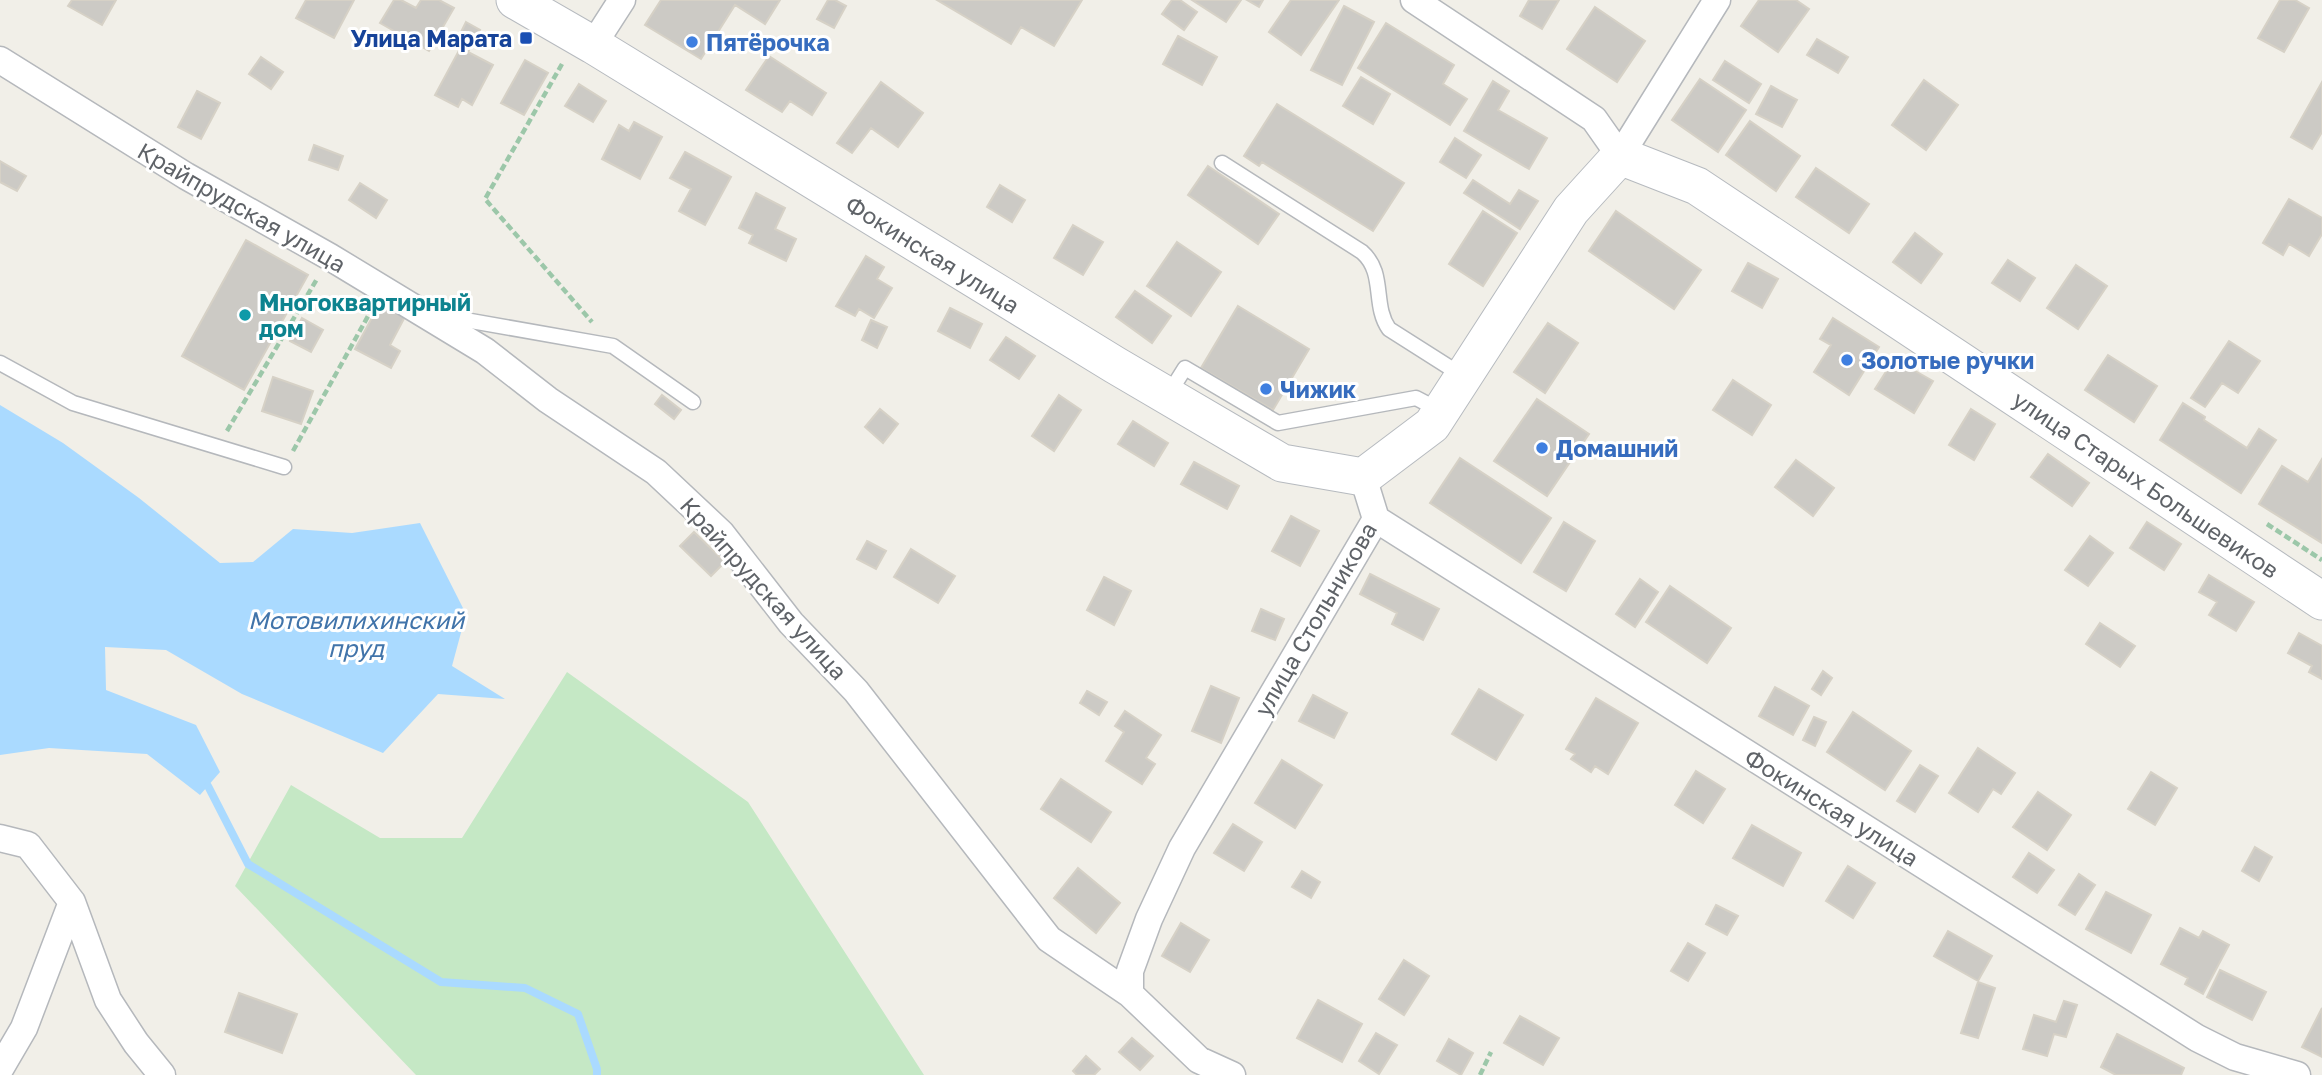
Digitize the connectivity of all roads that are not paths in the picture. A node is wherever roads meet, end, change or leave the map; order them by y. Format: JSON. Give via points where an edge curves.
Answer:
{"nodes":[{"id":1,"x":515,"y":0,"type":"edge"},
{"id":2,"x":622,"y":0,"type":"edge"},
{"id":3,"x":1414,"y":0,"type":"edge"},
{"id":4,"x":1717,"y":0,"type":"edge"},
{"id":5,"x":593,"y":45,"type":"junction"},
{"id":6,"x":0,"y":60,"type":"edge"},
{"id":7,"x":1620,"y":156,"type":"junction"},
{"id":8,"x":1222,"y":163,"type":"dead end"},
{"id":9,"x":422,"y":312,"type":"junction"},
{"id":10,"x":0,"y":363,"type":"edge"},
{"id":11,"x":1463,"y":376,"type":"junction"},
{"id":12,"x":693,"y":402,"type":"dead end"},
{"id":13,"x":1441,"y":411,"type":"junction"},
{"id":14,"x":1270,"y":437,"type":"junction"},
{"id":15,"x":284,"y":467,"type":"road end"},
{"id":16,"x":1363,"y":477,"type":"junction"},
{"id":17,"x":1376,"y":519,"type":"junction"},
{"id":18,"x":2322,"y":601,"type":"edge"},
{"id":19,"x":0,"y":838,"type":"edge"},
{"id":20,"x":72,"y":902,"type":"junction"},
{"id":21,"x":1130,"y":994,"type":"junction"},
{"id":22,"x":0,"y":1069,"type":"edge"},
{"id":23,"x":162,"y":1075,"type":"edge"},
{"id":24,"x":1232,"y":1075,"type":"edge"},
{"id":25,"x":2297,"y":1075,"type":"edge"}],
"edges":[{"from":1,"to":5,"type":"main road","name":"Фокинская улица"},
{"from":2,"to":5,"type":"street"},
{"from":3,"to":7,"type":"street","via":[[1594,119]]},
{"from":4,"to":7,"type":"street"},
{"from":5,"to":14,"type":"main road","name":"Фокинская улица","via":[[1167,396]]},
{"from":6,"to":9,"type":"street","name":"Крайпрудская улица","via":[[186,176]]},
{"from":7,"to":11,"type":"main road","via":[[1571,209]]},
{"from":7,"to":18,"type":"main road","name":"улица Старых Большевиков","via":[[1697,186]]},
{"from":8,"to":11,"type":"lane","via":[[1362,252],[1375,266],[1380,310],[1389,329]]},
{"from":9,"to":12,"type":"lane","via":[[613,346]]},
{"from":9,"to":21,"type":"street","name":"Крайпрудская улица","via":[[656,472],[721,533],[791,623],[856,691],[1048,939]]},
{"from":10,"to":15,"type":"lane","via":[[73,403]]},
{"from":11,"to":13,"type":"main road"},
{"from":13,"to":14,"type":"lane","via":[[1416,398]]},
{"from":13,"to":16,"type":"main road","via":[[1432,425]]},
{"from":14,"to":16,"type":"main road","name":"Фокинская улица","via":[[1282,463]]},
{"from":16,"to":17,"type":"street","name":"улица Стольникова"},
{"from":17,"to":21,"type":"street","name":"улица Стольникова","via":[[1182,848],[1130,971]]},
{"from":17,"to":25,"type":"street","name":"Фокинская улица","via":[[2197,1038],[2235,1057]]},
{"from":19,"to":20,"type":"street","via":[[28,845]]},
{"from":20,"to":22,"type":"street","via":[[24,1028]]},
{"from":20,"to":23,"type":"street","via":[[108,1000]]},
{"from":21,"to":24,"type":"street","name":"Крайпрудская улица","via":[[1199,1060]]}]}
